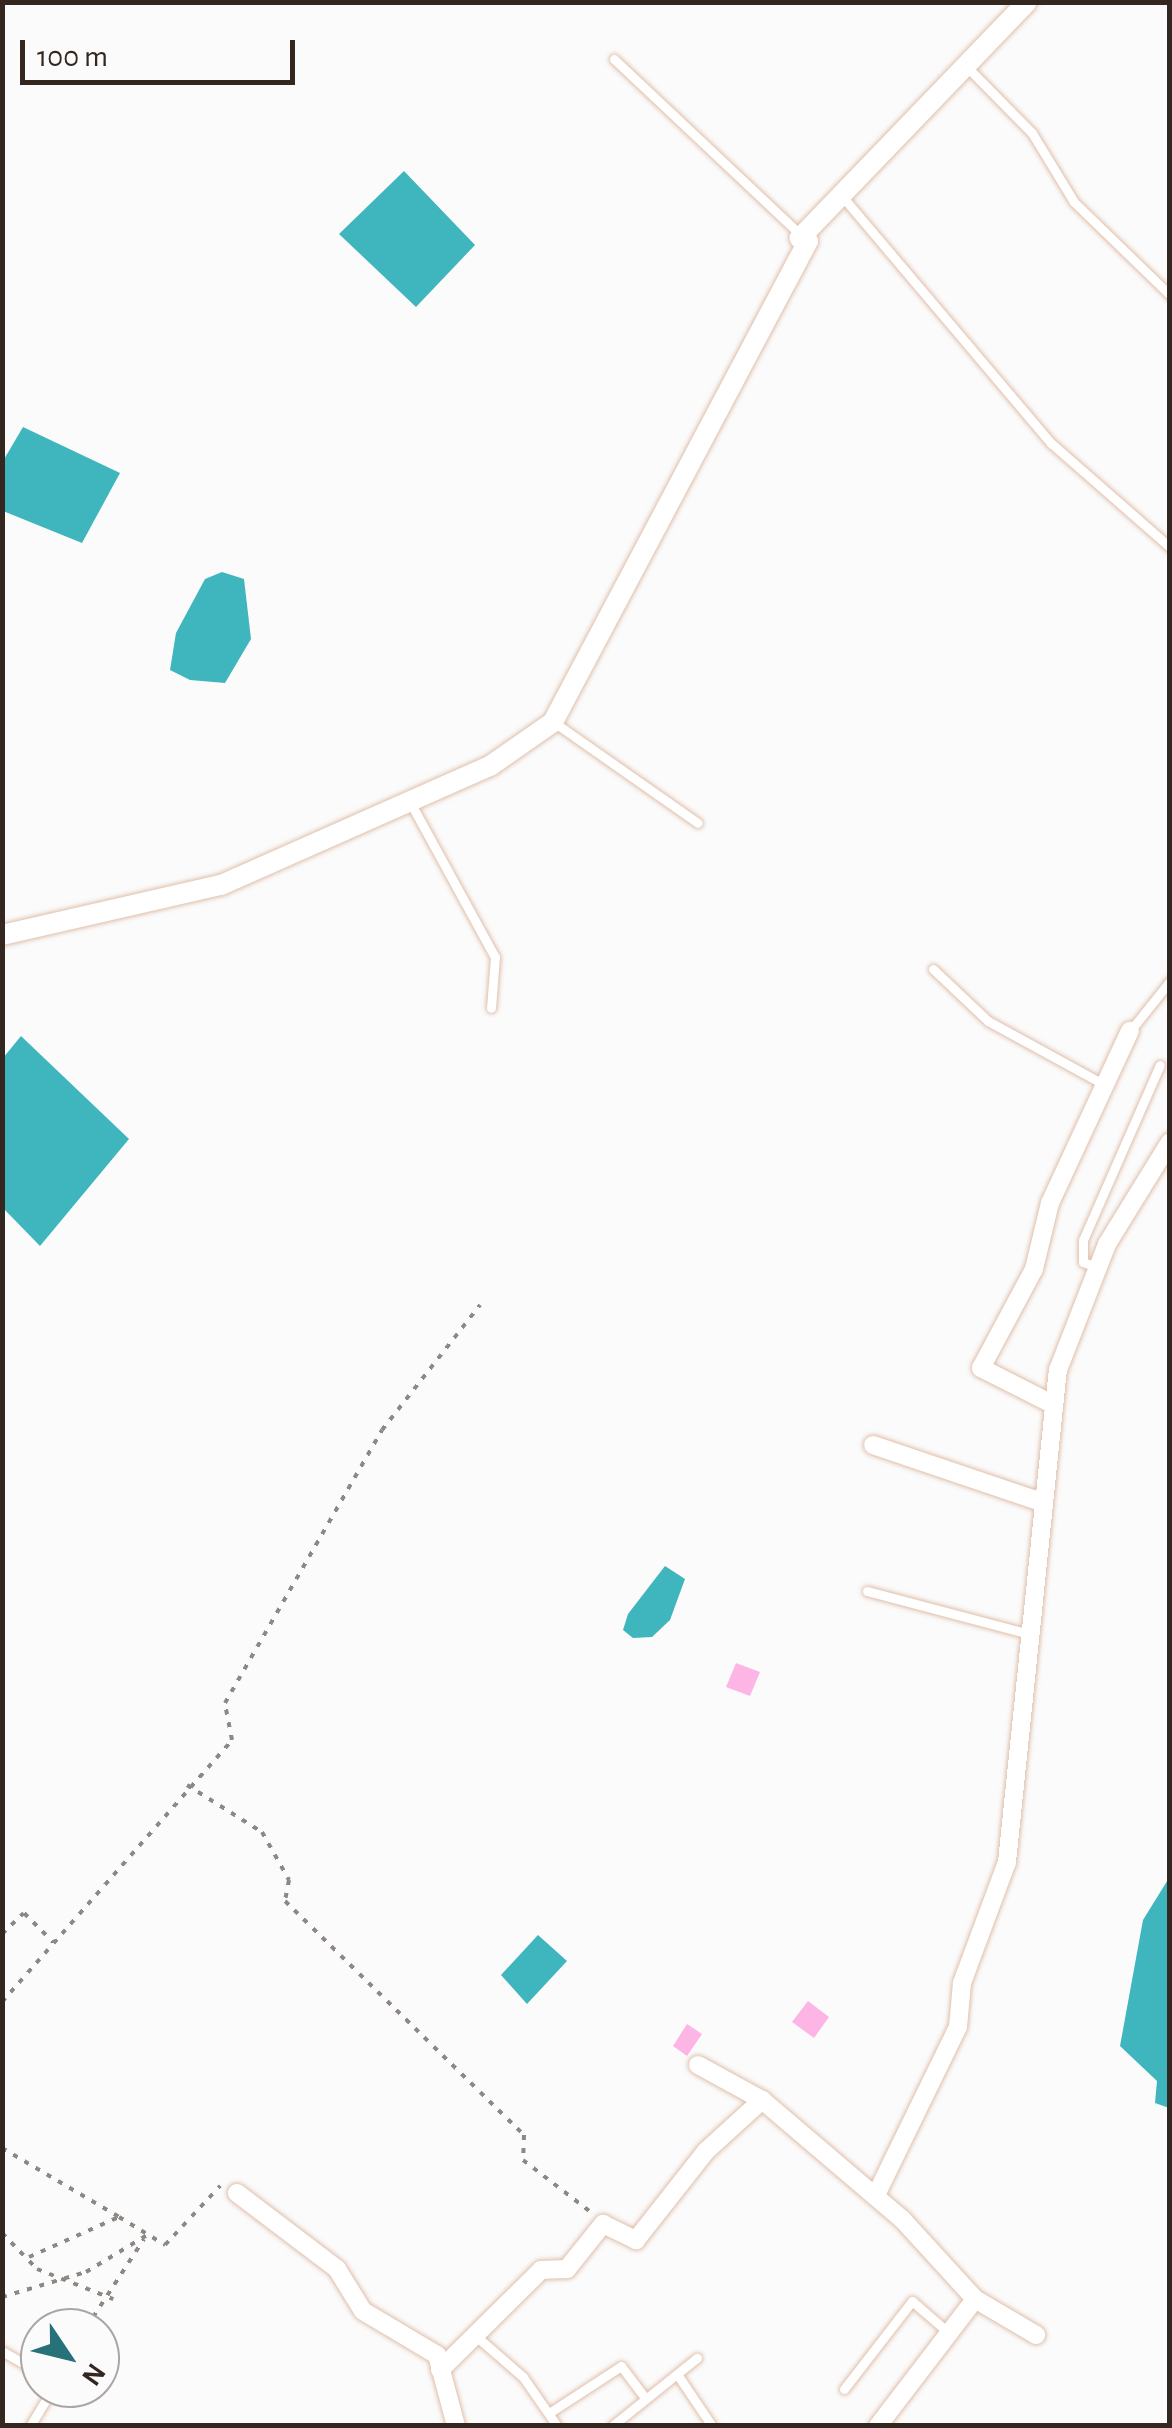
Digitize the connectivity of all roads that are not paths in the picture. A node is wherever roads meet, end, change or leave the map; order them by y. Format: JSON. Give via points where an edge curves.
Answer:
{"nodes":[{"id":1,"x":1026,"y":2,"type":"edge"},
{"id":2,"x":614,"y":58,"type":"dead end"},
{"id":3,"x":968,"y":67,"type":"junction"},
{"id":4,"x":842,"y":196,"type":"junction"},
{"id":5,"x":808,"y":241,"type":"junction"},
{"id":6,"x":1170,"y":295,"type":"edge"},
{"id":7,"x":1170,"y":547,"type":"edge"},
{"id":8,"x":552,"y":722,"type":"junction"},
{"id":9,"x":410,"y":802,"type":"junction"},
{"id":10,"x":698,"y":822,"type":"dead end"},
{"id":11,"x":2,"y":934,"type":"edge"},
{"id":12,"x":934,"y":969,"type":"dead end"},
{"id":13,"x":1170,"y":982,"type":"edge"},
{"id":14,"x":491,"y":1008,"type":"dead end"},
{"id":15,"x":1130,"y":1031,"type":"joint"},
{"id":16,"x":1160,"y":1065,"type":"dead end"},
{"id":17,"x":1103,"y":1084,"type":"junction"},
{"id":18,"x":1170,"y":1142,"type":"edge"},
{"id":19,"x":1096,"y":1267,"type":"junction"},
{"id":20,"x":1054,"y":1405,"type":"junction"},
{"id":21,"x":872,"y":1445,"type":"dead end"},
{"id":22,"x":1041,"y":1502,"type":"junction"},
{"id":23,"x":867,"y":1591,"type":"dead end"},
{"id":24,"x":1026,"y":1633,"type":"junction"},
{"id":25,"x":698,"y":2065,"type":"dead end"},
{"id":26,"x":762,"y":2100,"type":"junction"},
{"id":27,"x":237,"y":2192,"type":"road end"},
{"id":28,"x":876,"y":2194,"type":"junction"},
{"id":29,"x":975,"y":2299,"type":"junction"},
{"id":30,"x":948,"y":2333,"type":"junction"},
{"id":31,"x":1036,"y":2335,"type":"dead end"},
{"id":32,"x":477,"y":2336,"type":"junction"},
{"id":33,"x":697,"y":2358,"type":"dead end"},
{"id":34,"x":440,"y":2370,"type":"junction"},
{"id":35,"x":677,"y":2374,"type":"junction"},
{"id":36,"x":844,"y":2389,"type":"dead end"},
{"id":37,"x":646,"y":2399,"type":"junction"},
{"id":38,"x":549,"y":2413,"type":"junction"},
{"id":39,"x":456,"y":2426,"type":"edge"},
{"id":40,"x":556,"y":2426,"type":"edge"},
{"id":41,"x":612,"y":2426,"type":"edge"},
{"id":42,"x":712,"y":2426,"type":"edge"},
{"id":43,"x":878,"y":2426,"type":"edge"}],
"edges":[{"from":1,"to":3,"type":"street"},
{"from":2,"to":5,"type":"lane"},
{"from":3,"to":4,"type":"street"},
{"from":3,"to":6,"type":"lane","via":[[1032,134],[1074,202]]},
{"from":4,"to":5,"type":"street","via":[[800,238]]},
{"from":4,"to":7,"type":"lane","via":[[1051,443]]},
{"from":5,"to":8,"type":"street"},
{"from":8,"to":9,"type":"street","via":[[490,766]]},
{"from":8,"to":10,"type":"lane"},
{"from":9,"to":11,"type":"street","via":[[221,886]]},
{"from":9,"to":14,"type":"lane","via":[[495,956]]},
{"from":12,"to":17,"type":"lane","via":[[988,1021]]},
{"from":13,"to":15,"type":"lane"},
{"from":15,"to":17,"type":"street"},
{"from":16,"to":19,"type":"lane","via":[[1083,1240],[1083,1262]]},
{"from":17,"to":20,"type":"street","via":[[1050,1203],[1034,1269],[981,1368]]},
{"from":18,"to":19,"type":"street"},
{"from":19,"to":20,"type":"street"},
{"from":20,"to":22,"type":"street"},
{"from":21,"to":22,"type":"street"},
{"from":22,"to":24,"type":"street"},
{"from":23,"to":24,"type":"lane"},
{"from":24,"to":28,"type":"street","via":[[1024,1754],[1000,1889],[962,1983],[958,2027]]},
{"from":25,"to":26,"type":"street"},
{"from":26,"to":28,"type":"street"},
{"from":26,"to":32,"type":"street","via":[[706,2152],[636,2240],[604,2224],[566,2269],[541,2270]]},
{"from":27,"to":34,"type":"street","via":[[337,2269],[362,2311],[419,2337]]},
{"from":28,"to":29,"type":"street"},
{"from":29,"to":30,"type":"street"},
{"from":29,"to":31,"type":"street"},
{"from":30,"to":36,"type":"lane","via":[[912,2302]]},
{"from":30,"to":43,"type":"street"},
{"from":32,"to":34,"type":"street"},
{"from":32,"to":38,"type":"lane"},
{"from":33,"to":35,"type":"lane"},
{"from":34,"to":39,"type":"street"},
{"from":35,"to":37,"type":"lane"},
{"from":35,"to":42,"type":"lane"},
{"from":37,"to":38,"type":"lane","via":[[621,2366]]},
{"from":37,"to":41,"type":"lane"},
{"from":38,"to":40,"type":"lane"}]}
